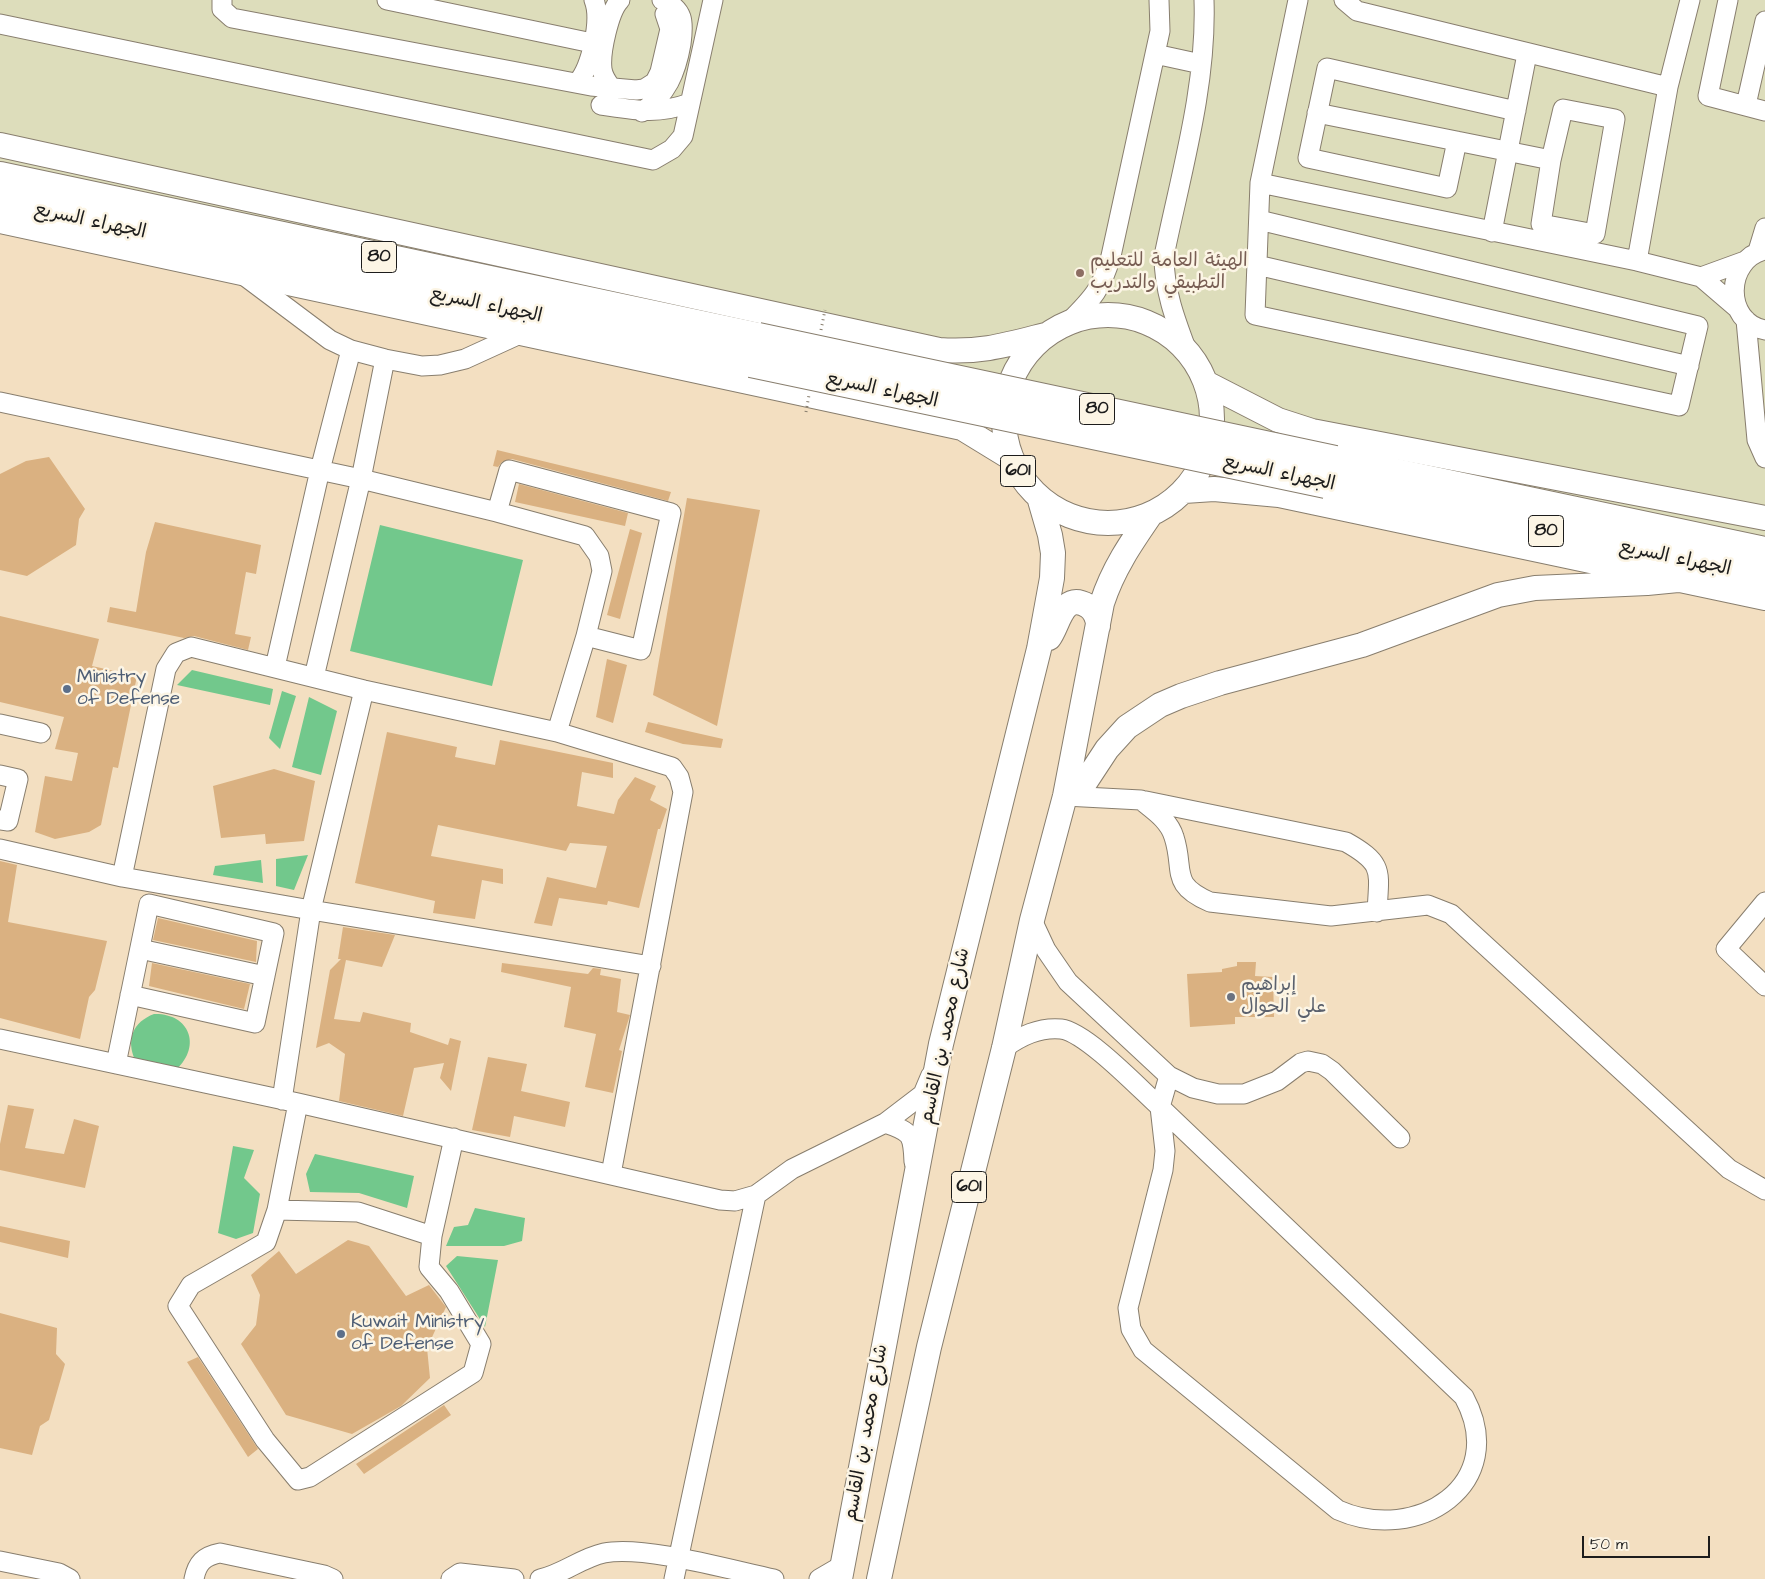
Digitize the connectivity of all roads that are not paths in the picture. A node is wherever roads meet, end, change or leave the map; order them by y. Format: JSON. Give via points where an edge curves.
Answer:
{"nodes":[{"id":1,"x":222,"y":0,"type":"edge"},
{"id":2,"x":386,"y":0,"type":"edge"},
{"id":3,"x":594,"y":0,"type":"edge"},
{"id":4,"x":620,"y":0,"type":"edge"},
{"id":5,"x":713,"y":0,"type":"edge"},
{"id":6,"x":1159,"y":0,"type":"edge"},
{"id":7,"x":1204,"y":0,"type":"edge"},
{"id":8,"x":1298,"y":0,"type":"edge"},
{"id":9,"x":1344,"y":0,"type":"edge"},
{"id":10,"x":1690,"y":0,"type":"edge"},
{"id":11,"x":1728,"y":0,"type":"edge"},
{"id":12,"x":664,"y":7,"type":"edge"},
{"id":13,"x":1765,"y":21,"type":"edge"},
{"id":14,"x":0,"y":24,"type":"edge"},
{"id":15,"x":592,"y":43,"type":"junction"},
{"id":16,"x":1155,"y":54,"type":"junction"},
{"id":17,"x":1527,"y":54,"type":"junction"},
{"id":18,"x":1201,"y":64,"type":"junction"},
{"id":19,"x":577,"y":84,"type":"junction"},
{"id":20,"x":611,"y":87,"type":"junction"},
{"id":21,"x":1668,"y":87,"type":"junction"},
{"id":22,"x":690,"y":103,"type":"junction"},
{"id":23,"x":601,"y":105,"type":"dead end"},
{"id":24,"x":1746,"y":105,"type":"junction"},
{"id":25,"x":1516,"y":111,"type":"junction"},
{"id":26,"x":1765,"y":111,"type":"edge"},
{"id":27,"x":642,"y":112,"type":"junction"},
{"id":28,"x":1317,"y":113,"type":"junction"},
{"id":29,"x":1457,"y":141,"type":"junction"},
{"id":30,"x":0,"y":145,"type":"edge"},
{"id":31,"x":1508,"y":151,"type":"junction"},
{"id":32,"x":1551,"y":160,"type":"junction"},
{"id":33,"x":0,"y":176,"type":"edge"},
{"id":34,"x":1260,"y":183,"type":"junction"},
{"id":35,"x":0,"y":202,"type":"edge"},
{"id":36,"x":1259,"y":220,"type":"junction"},
{"id":37,"x":0,"y":221,"type":"edge"},
{"id":38,"x":1765,"y":228,"type":"edge"},
{"id":39,"x":1492,"y":232,"type":"junction"},
{"id":40,"x":1756,"y":254,"type":"edge"},
{"id":41,"x":1637,"y":262,"type":"junction"},
{"id":42,"x":1257,"y":265,"type":"junction"},
{"id":43,"x":241,"y":273,"type":"junction"},
{"id":44,"x":1701,"y":277,"type":"junction"},
{"id":45,"x":1741,"y":314,"type":"junction"},
{"id":46,"x":1070,"y":321,"type":"junction"},
{"id":47,"x":1765,"y":330,"type":"edge"},
{"id":48,"x":522,"y":334,"type":"junction"},
{"id":49,"x":1045,"y":334,"type":"junction"},
{"id":50,"x":351,"y":350,"type":"junction"},
{"id":51,"x":1186,"y":351,"type":"junction"},
{"id":52,"x":386,"y":359,"type":"junction"},
{"id":53,"x":1689,"y":366,"type":"junction"},
{"id":54,"x":1206,"y":383,"type":"junction"},
{"id":55,"x":0,"y":402,"type":"edge"},
{"id":56,"x":1011,"y":458,"type":"junction"},
{"id":57,"x":1765,"y":458,"type":"edge"},
{"id":58,"x":320,"y":470,"type":"junction"},
{"id":59,"x":361,"y":479,"type":"junction"},
{"id":60,"x":1184,"y":491,"type":"junction"},
{"id":61,"x":1039,"y":497,"type":"junction"},
{"id":62,"x":497,"y":512,"type":"junction"},
{"id":63,"x":1152,"y":514,"type":"junction"},
{"id":64,"x":1765,"y":518,"type":"edge"},
{"id":65,"x":1765,"y":551,"type":"edge"},
{"id":66,"x":1765,"y":579,"type":"edge"},
{"id":67,"x":1678,"y":580,"type":"junction"},
{"id":68,"x":1765,"y":598,"type":"edge"},
{"id":69,"x":1098,"y":626,"type":"junction"},
{"id":70,"x":586,"y":636,"type":"junction"},
{"id":71,"x":1040,"y":649,"type":"junction"},
{"id":72,"x":275,"y":667,"type":"junction"},
{"id":73,"x":314,"y":677,"type":"junction"},
{"id":74,"x":364,"y":690,"type":"junction"},
{"id":75,"x":0,"y":724,"type":"edge"},
{"id":76,"x":557,"y":732,"type":"junction"},
{"id":77,"x":41,"y":733,"type":"dead end"},
{"id":78,"x":0,"y":774,"type":"edge"},
{"id":79,"x":1065,"y":796,"type":"junction"},
{"id":80,"x":1141,"y":800,"type":"junction"},
{"id":81,"x":0,"y":820,"type":"edge"},
{"id":82,"x":0,"y":849,"type":"edge"},
{"id":83,"x":122,"y":877,"type":"junction"},
{"id":84,"x":1765,"y":902,"type":"edge"},
{"id":85,"x":311,"y":910,"type":"junction"},
{"id":86,"x":1377,"y":912,"type":"junction"},
{"id":87,"x":1032,"y":920,"type":"junction"},
{"id":88,"x":140,"y":949,"type":"junction"},
{"id":89,"x":650,"y":966,"type":"junction"},
{"id":90,"x":265,"y":976,"type":"junction"},
{"id":91,"x":1765,"y":986,"type":"edge"},
{"id":92,"x":130,"y":994,"type":"junction"},
{"id":93,"x":0,"y":1039,"type":"edge"},
{"id":94,"x":1004,"y":1048,"type":"junction"},
{"id":95,"x":937,"y":1062,"type":"junction"},
{"id":96,"x":116,"y":1064,"type":"junction"},
{"id":97,"x":1169,"y":1076,"type":"junction"},
{"id":98,"x":290,"y":1101,"type":"junction"},
{"id":99,"x":1160,"y":1107,"type":"junction"},
{"id":100,"x":885,"y":1123,"type":"junction"},
{"id":101,"x":454,"y":1138,"type":"junction"},
{"id":102,"x":1400,"y":1138,"type":"dead end"},
{"id":103,"x":611,"y":1174,"type":"junction"},
{"id":104,"x":915,"y":1184,"type":"junction"},
{"id":105,"x":1765,"y":1190,"type":"edge"},
{"id":106,"x":756,"y":1195,"type":"junction"},
{"id":107,"x":277,"y":1210,"type":"junction"},
{"id":108,"x":432,"y":1236,"type":"junction"},
{"id":109,"x":589,"y":1557,"type":"junction"},
{"id":110,"x":678,"y":1559,"type":"junction"},
{"id":111,"x":0,"y":1561,"type":"edge"},
{"id":112,"x":842,"y":1572,"type":"edge"},
{"id":113,"x":880,"y":1578,"type":"edge"},
{"id":114,"x":70,"y":1579,"type":"edge"},
{"id":115,"x":194,"y":1579,"type":"edge"},
{"id":116,"x":333,"y":1579,"type":"edge"},
{"id":117,"x":451,"y":1579,"type":"edge"},
{"id":118,"x":514,"y":1579,"type":"edge"},
{"id":119,"x":540,"y":1579,"type":"edge"},
{"id":120,"x":585,"y":1579,"type":"edge"},
{"id":121,"x":674,"y":1579,"type":"edge"},
{"id":122,"x":774,"y":1579,"type":"edge"},
{"id":123,"x":819,"y":1579,"type":"edge"}],
"edges":[{"from":1,"to":19,"type":"street","via":[[222,9],[232,18]]},
{"from":2,"to":15,"type":"street"},
{"from":3,"to":15,"type":"street","via":[[597,21]]},
{"from":4,"to":20,"type":"street","via":[[611,15],[602,60],[604,75]]},
{"from":5,"to":22,"type":"street"},
{"from":6,"to":16,"type":"street","via":[[1160,31]]},
{"from":7,"to":18,"type":"street"},
{"from":8,"to":34,"type":"street"},
{"from":9,"to":17,"type":"street","via":[[1357,11]]},
{"from":10,"to":21,"type":"street"},
{"from":11,"to":24,"type":"street","via":[[1708,96]]},
{"from":12,"to":20,"type":"street","via":[[670,29],[655,82],[636,90]]},
{"from":12,"to":27,"type":"street","via":[[677,9],[684,24],[677,66],[660,96]]},
{"from":13,"to":24,"type":"street"},
{"from":14,"to":22,"type":"street","via":[[653,160],[672,149],[683,136]]},
{"from":15,"to":19,"type":"street","via":[[587,68]]},
{"from":16,"to":18,"type":"street"},
{"from":16,"to":46,"type":"street","via":[[1106,276],[1095,296]]},
{"from":17,"to":21,"type":"street"},
{"from":17,"to":25,"type":"street"},
{"from":18,"to":51,"type":"street","via":[[1164,256],[1168,301]]},
{"from":19,"to":20,"type":"street"},
{"from":21,"to":41,"type":"street"},
{"from":22,"to":27,"type":"street","via":[[665,111]]},
{"from":23,"to":27,"type":"street"},
{"from":24,"to":26,"type":"street"},
{"from":25,"to":28,"type":"street","via":[[1327,68]]},
{"from":25,"to":31,"type":"street"},
{"from":28,"to":29,"type":"street"},
{"from":28,"to":29,"type":"street","via":[[1308,158],[1447,188]]},
{"from":29,"to":31,"type":"street"},
{"from":30,"to":49,"type":"main road","via":[[939,350],[968,352]]},
{"from":31,"to":32,"type":"street"},
{"from":31,"to":39,"type":"street"},
{"from":32,"to":32,"type":"street","via":[[1541,224],[1595,234],[1615,119],[1563,109]]},
{"from":33,"to":65,"type":"highway","name":"الجهراء السريع","number":"80","bridge":true},
{"from":34,"to":36,"type":"street"},
{"from":34,"to":39,"type":"street"},
{"from":35,"to":66,"type":"highway","name":"الجهراء السريع","number":"80","bridge":true},
{"from":36,"to":42,"type":"street"},
{"from":36,"to":53,"type":"street","via":[[1698,326]]},
{"from":37,"to":43,"type":"main road","name":"الجهراء السريع"},
{"from":38,"to":40,"type":"street"},
{"from":39,"to":41,"type":"street"},
{"from":40,"to":44,"type":"street"},
{"from":40,"to":45,"type":"street","via":[[1736,275],[1733,291]]},
{"from":41,"to":44,"type":"street"},
{"from":42,"to":53,"type":"street"},
{"from":42,"to":53,"type":"street","via":[[1255,315],[1679,406]]},
{"from":43,"to":48,"type":"main road","name":"الجهراء السريع"},
{"from":43,"to":50,"type":"street","via":[[330,340]]},
{"from":44,"to":45,"type":"street"},
{"from":45,"to":47,"type":"street"},
{"from":45,"to":57,"type":"street","via":[[1757,440]]},
{"from":46,"to":49,"type":"main road","number":"601"},
{"from":46,"to":51,"type":"main road","number":"601","via":[[1106,314],[1133,318],[1158,328]]},
{"from":48,"to":52,"type":"street","via":[[465,359],[440,365],[422,366]]},
{"from":48,"to":56,"type":"main road","name":"الجهراء السريع","via":[[962,428]]},
{"from":49,"to":56,"type":"main road","number":"601","via":[[1019,363],[1010,381],[1003,419]]},
{"from":50,"to":52,"type":"street"},
{"from":50,"to":58,"type":"street"},
{"from":51,"to":54,"type":"main road","number":"601"},
{"from":52,"to":59,"type":"street"},
{"from":54,"to":60,"type":"main road","number":"601","via":[[1211,412],[1210,440],[1196,476]]},
{"from":54,"to":64,"type":"main road","via":[[1278,420],[1312,432]]},
{"from":55,"to":58,"type":"street"},
{"from":56,"to":61,"type":"main road","number":"601"},
{"from":58,"to":59,"type":"street"},
{"from":58,"to":72,"type":"street"},
{"from":59,"to":62,"type":"street"},
{"from":59,"to":73,"type":"street"},
{"from":60,"to":63,"type":"main road","number":"601"},
{"from":60,"to":67,"type":"main road","name":"الجهراء السريع","via":[[1214,489],[1279,495]]},
{"from":61,"to":63,"type":"main road","number":"601","via":[[1074,517],[1093,522],[1113,523]]},
{"from":61,"to":71,"type":"main road","name":"شارع محمد بن القاسم","number":"601","via":[[1053,553]]},
{"from":62,"to":70,"type":"street","via":[[585,536],[599,556],[602,571]]},
{"from":62,"to":70,"type":"street","via":[[509,470],[670,512],[641,650]]},
{"from":63,"to":69,"type":"main road","name":"شارع محمد بن القاسم","number":"601","via":[[1122,555],[1108,582]]},
{"from":67,"to":68,"type":"main road","name":"الجهراء السريع"},
{"from":67,"to":79,"type":"main road","via":[[1535,588],[1498,594],[1362,645],[1181,696],[1160,705],[1127,727],[1106,749],[1084,784]]},
{"from":69,"to":71,"type":"main road","via":[[1096,614],[1087,605],[1069,605],[1060,613],[1051,636]]},
{"from":69,"to":79,"type":"main road","name":"شارع محمد بن القاسم","number":"601"},
{"from":70,"to":76,"type":"street"},
{"from":71,"to":95,"type":"main road","name":"شارع محمد بن القاسم","number":"601"},
{"from":72,"to":73,"type":"street"},
{"from":72,"to":83,"type":"street","via":[[191,647],[176,653],[166,669]]},
{"from":73,"to":74,"type":"street"},
{"from":74,"to":76,"type":"street"},
{"from":74,"to":85,"type":"street"},
{"from":75,"to":77,"type":"street"},
{"from":76,"to":89,"type":"street","via":[[672,767],[679,777],[683,792]]},
{"from":78,"to":81,"type":"street","via":[[18,779],[8,821]]},
{"from":79,"to":80,"type":"street"},
{"from":79,"to":87,"type":"main road","name":"شارع محمد بن القاسم","number":"601"},
{"from":80,"to":86,"type":"street","via":[[1346,842],[1366,853],[1379,869]]},
{"from":80,"to":86,"type":"street","via":[[1165,821],[1174,836],[1181,880],[1191,894],[1210,902],[1331,916]]},
{"from":82,"to":83,"type":"street"},
{"from":83,"to":85,"type":"street"},
{"from":84,"to":91,"type":"street","via":[[1726,949]]},
{"from":85,"to":89,"type":"street"},
{"from":85,"to":98,"type":"street"},
{"from":86,"to":105,"type":"street","via":[[1428,905],[1451,914],[1729,1169]]},
{"from":87,"to":94,"type":"main road","name":"شارع محمد بن القاسم","number":"601"},
{"from":87,"to":97,"type":"street","via":[[1046,950],[1068,982]]},
{"from":88,"to":90,"type":"street"},
{"from":88,"to":90,"type":"street","via":[[149,904],[274,933]]},
{"from":88,"to":92,"type":"street"},
{"from":89,"to":103,"type":"street"},
{"from":90,"to":92,"type":"street","via":[[255,1023]]},
{"from":92,"to":96,"type":"street"},
{"from":93,"to":96,"type":"street"},
{"from":94,"to":99,"type":"street","via":[[1035,1031],[1063,1029],[1083,1039]]},
{"from":94,"to":113,"type":"main road","name":"شارع محمد بن القاسم","number":"601","via":[[929,1347]]},
{"from":95,"to":100,"type":"street","via":[[923,1094]]},
{"from":95,"to":104,"type":"main road","name":"شارع محمد بن القاسم","number":"601"},
{"from":96,"to":98,"type":"street"},
{"from":97,"to":99,"type":"street"},
{"from":97,"to":102,"type":"street","via":[[1192,1088],[1218,1094],[1244,1094],[1277,1081],[1301,1063],[1322,1064]]},
{"from":98,"to":101,"type":"street"},
{"from":98,"to":107,"type":"street"},
{"from":99,"to":99,"type":"street","via":[[1165,1151],[1163,1170],[1128,1308],[1132,1329],[1143,1350],[1338,1510],[1366,1520],[1397,1521],[1428,1512],[1442,1504],[1460,1488],[1475,1455],[1474,1419],[1464,1396]]},
{"from":100,"to":104,"type":"street","via":[[905,1130],[913,1139]]},
{"from":100,"to":106,"type":"street","via":[[792,1169]]},
{"from":101,"to":103,"type":"street"},
{"from":101,"to":108,"type":"street"},
{"from":103,"to":106,"type":"street","via":[[720,1200],[735,1201]]},
{"from":104,"to":112,"type":"main road","name":"شارع محمد بن القاسم","number":"601"},
{"from":106,"to":110,"type":"street"},
{"from":107,"to":108,"type":"street","via":[[358,1212]]},
{"from":107,"to":108,"type":"street","via":[[266,1242],[191,1286],[178,1306],[265,1440],[298,1480],[310,1477],[473,1373],[481,1344],[449,1290],[429,1267]]},
{"from":109,"to":110,"type":"street","via":[[636,1552]]},
{"from":109,"to":119,"type":"street"},
{"from":109,"to":120,"type":"street"},
{"from":110,"to":121,"type":"street"},
{"from":110,"to":122,"type":"street"},
{"from":111,"to":114,"type":"street","via":[[59,1573]]},
{"from":112,"to":123,"type":"street"},
{"from":115,"to":116,"type":"street","via":[[202,1560],[210,1554],[220,1553]]},
{"from":117,"to":118,"type":"street","via":[[460,1573]]}]}
